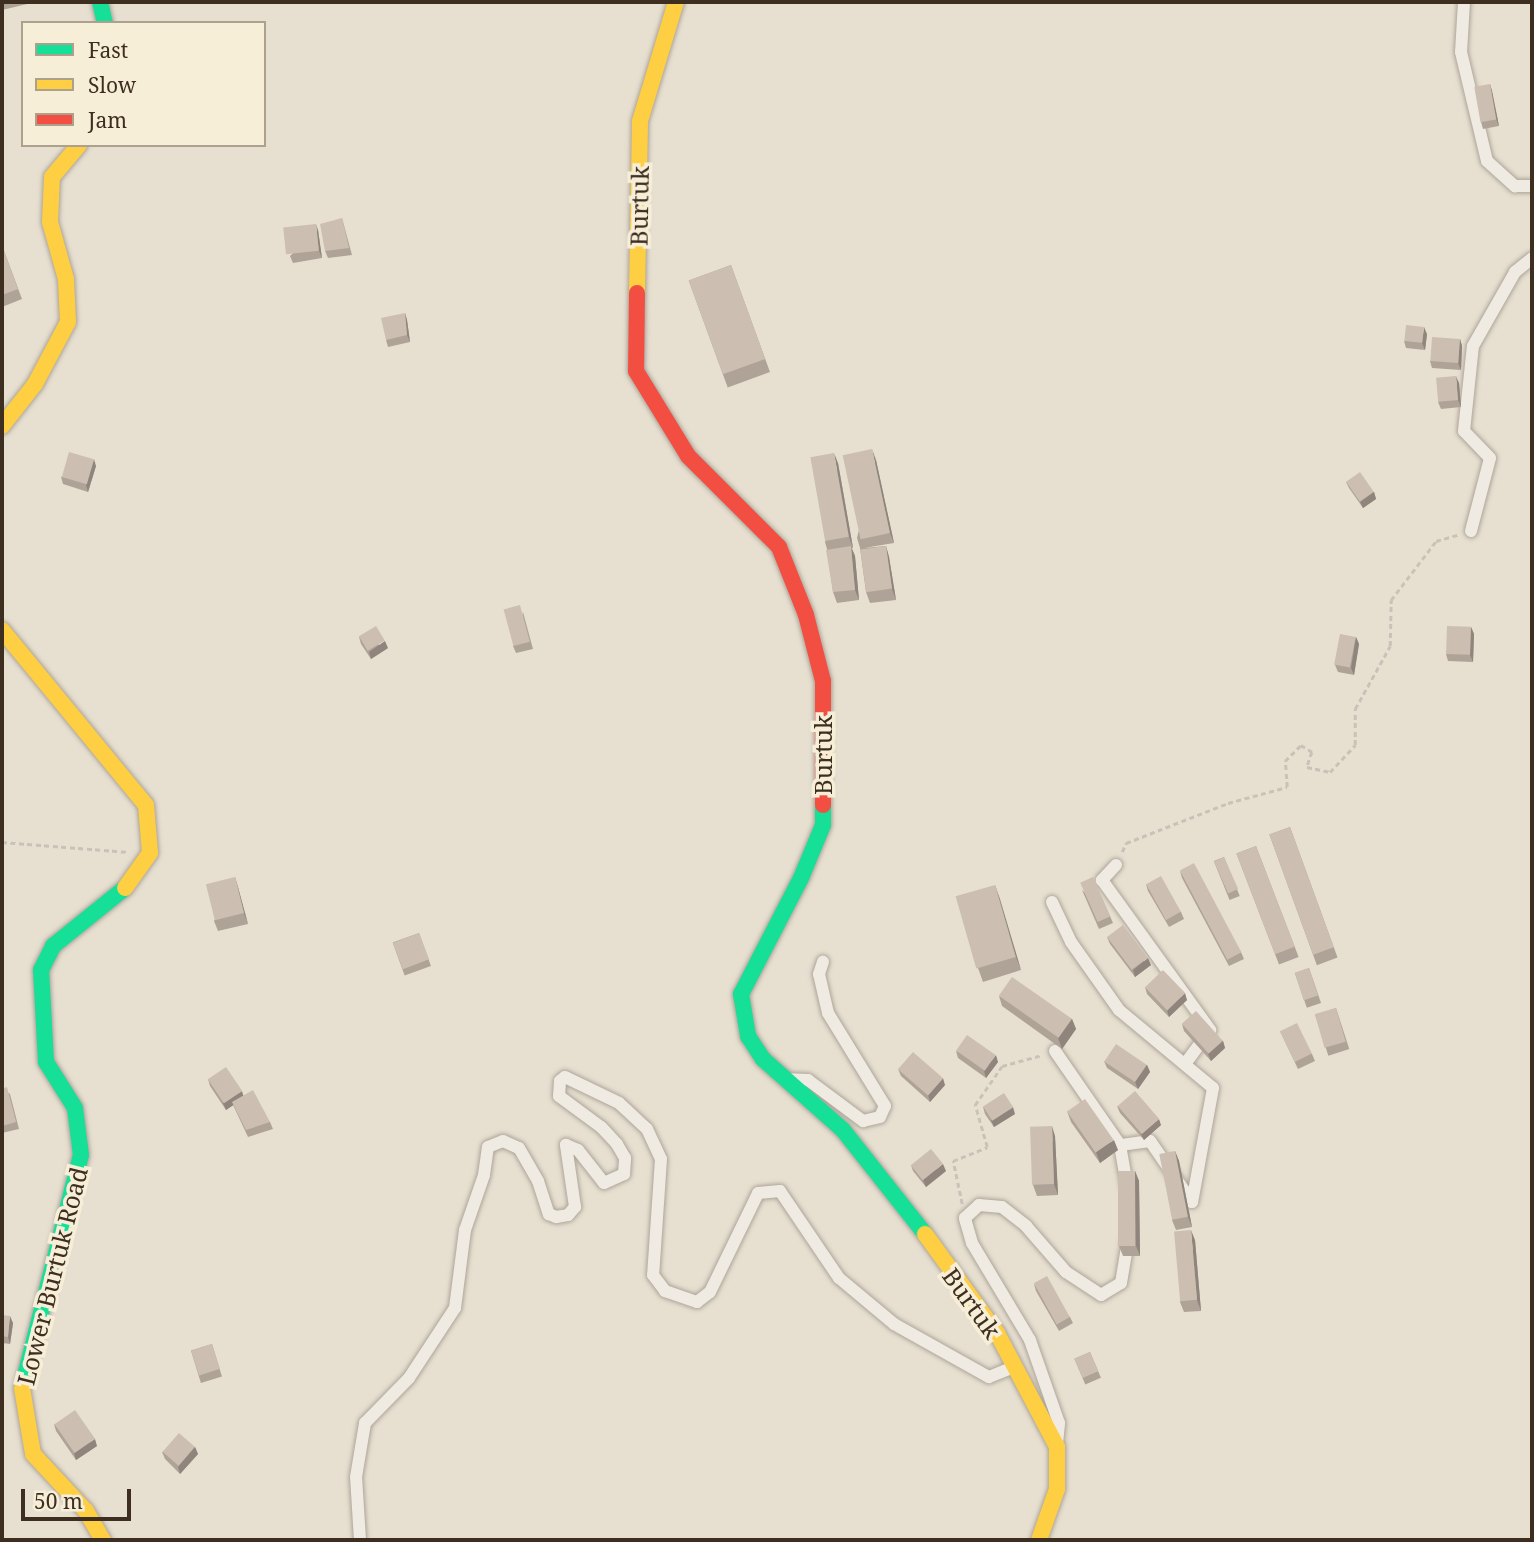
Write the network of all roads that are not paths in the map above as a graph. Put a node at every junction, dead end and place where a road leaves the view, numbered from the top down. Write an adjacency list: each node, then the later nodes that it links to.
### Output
1 (100, 2): 4 (main road)
2 (676, 2): 16 (main road, Burtuk)
3 (1464, 2): 6 (street)
4 (105, 21)
5 (77, 147): 8 (main road)
6 (1532, 186)
7 (1532, 258): 9 (street)
8 (2, 426)
9 (1471, 531)
10 (2, 630): 22 (main road, Lower Burtuk Road)
11 (1116, 865): 15 (street)
12 (1052, 902): 15 (street)
13 (823, 962): 16 (street)
14 (1055, 1051): 17 (street)
15 (1185, 1064): 17 (street)
16 (783, 1079): 20 (main road, Burtuk)
17 (1120, 1145): 18 (street)
18 (1128, 1195)
19 (1129, 1228): 21 (street)
20 (1014, 1367): 21 (main road, Burtuk); 23 (street)
21 (1057, 1447): 24 (main road)
22 (103, 1540)
23 (360, 1540)
24 (1039, 1540)

